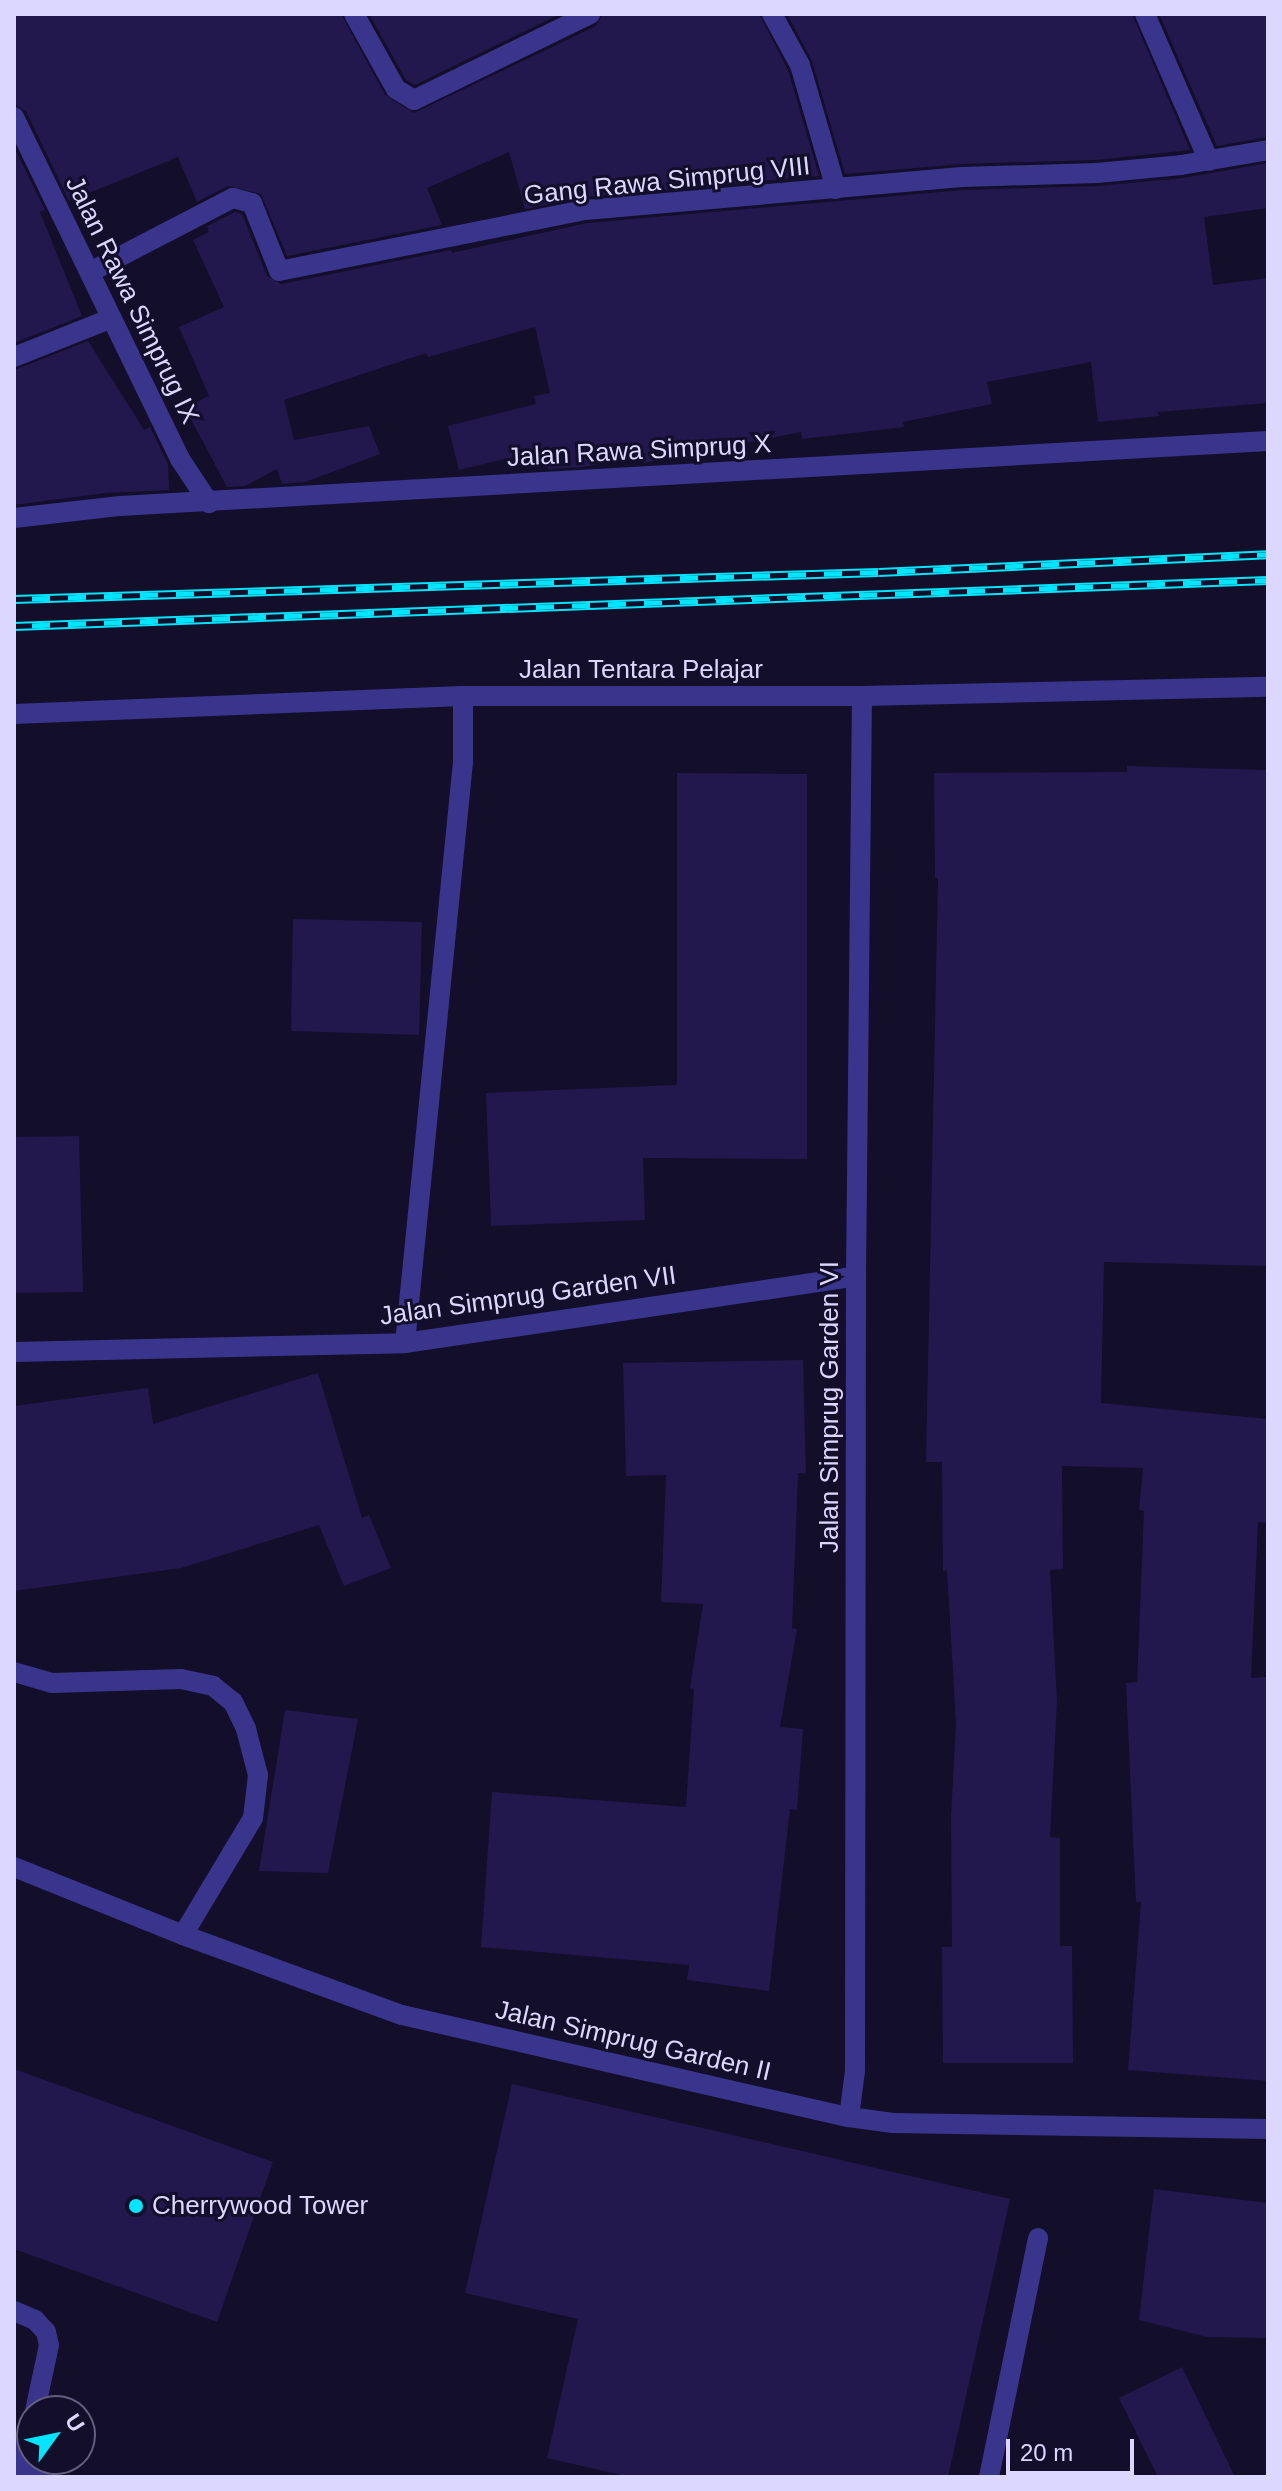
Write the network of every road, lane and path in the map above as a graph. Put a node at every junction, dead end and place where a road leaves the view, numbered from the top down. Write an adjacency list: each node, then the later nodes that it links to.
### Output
1 (354, 14): 2 (street)
2 (590, 14)
3 (772, 14): 8 (street)
4 (1145, 14): 7 (street)
5 (14, 117): 9 (street, Jalan Rawa Simprug IX)
6 (1268, 150): 7 (street, Gang Rawa Simprug VIII)
7 (1209, 161): 8 (street, Gang Rawa Simprug VIII)
8 (836, 189): 9 (street, Gang Rawa Simprug VIII)
9 (90, 272): 10 (street, Jalan Rawa Simprug IX)
10 (112, 318): 11 (street); 13 (street, Jalan Rawa Simprug IX)
11 (14, 357)
12 (1268, 441): 13 (street, Jalan Rawa Simprug X)
13 (209, 503): 14 (street, Jalan Rawa Simprug X)
14 (14, 518)
15 (1268, 687): 17 (street, Jalan Tentara Pelajar)
16 (463, 696): 17 (street, Jalan Tentara Pelajar); 18 (street, Jalan Tentara Pelajar); 20 (street)
17 (862, 696): 19 (street, Jalan Simprug Garden VI)
18 (14, 714)
19 (856, 1276): 20 (street, Jalan Simprug Garden VII); 25 (street, Jalan Simprug Garden VI)
20 (405, 1343): 21 (street, Jalan Simprug Garden VII)
21 (14, 1352)
22 (14, 1672): 24 (street)
23 (14, 1867): 24 (street, Jalan Simprug Garden II)
24 (183, 1935): 25 (street, Jalan Simprug Garden II)
25 (849, 2117): 26 (street, Jalan Simprug Garden II)
26 (1268, 2129)
27 (1038, 2238): 32 (street)
28 (14, 2311): 29 (street)
29 (38, 2395)
30 (15, 2470): 31 (street)
31 (40, 2477)
32 (989, 2477)

